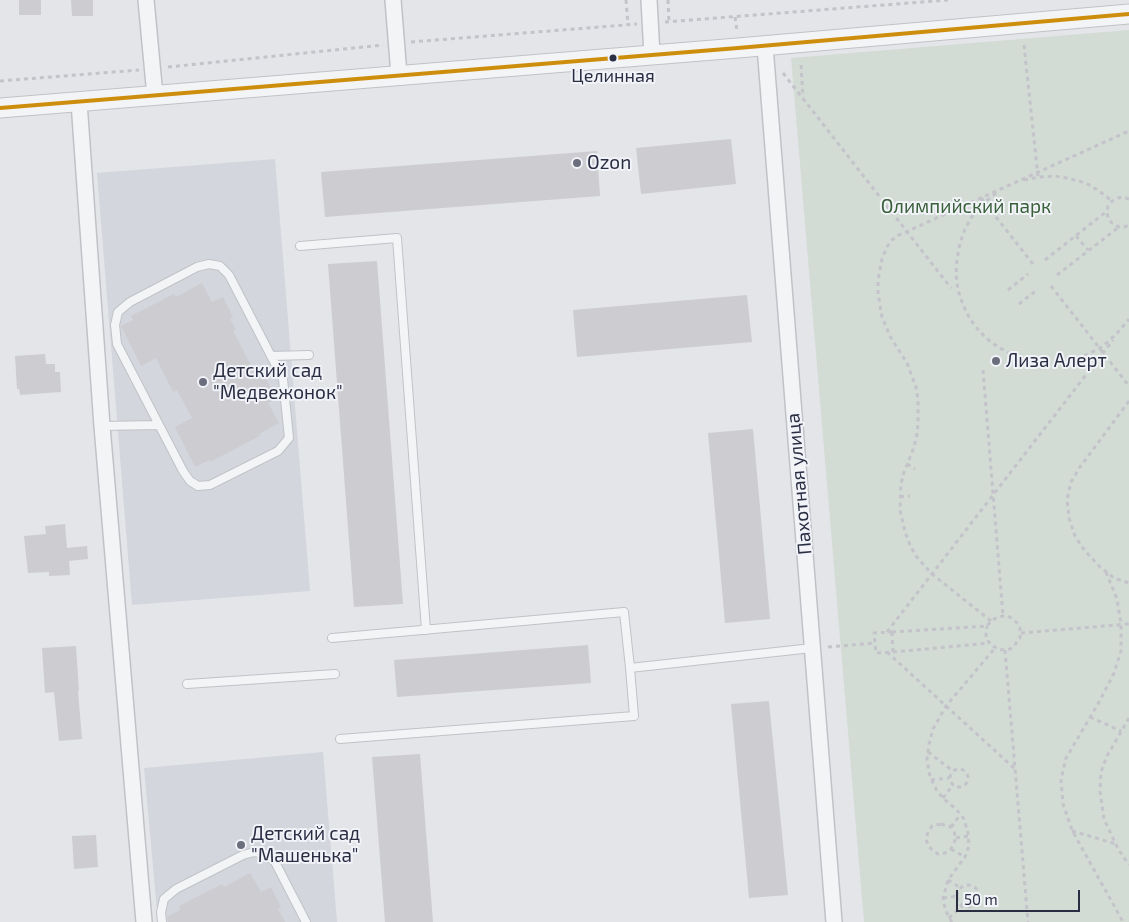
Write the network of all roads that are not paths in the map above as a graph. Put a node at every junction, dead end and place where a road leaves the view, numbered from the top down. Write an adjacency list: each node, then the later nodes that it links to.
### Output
1 (146, 0): 8 (street)
2 (393, 0): 7 (street)
3 (648, 0): 6 (street)
4 (1129, 14): 5 (street)
5 (764, 46): 6 (street); 18 (street, Пахотная улица)
6 (652, 55): 7 (street)
7 (399, 75): 8 (street)
8 (155, 96): 9 (street)
9 (79, 102): 10 (street); 15 (street)
10 (0, 108)
11 (300, 246): 16 (lane)
12 (309, 354): 13 (lane)
13 (271, 356): 14 (lane); 14 (lane)
14 (159, 424): 15 (lane)
15 (102, 426): 23 (street)
16 (426, 630): 17 (lane); 19 (lane)
17 (332, 638)
18 (812, 648): 19 (lane); 26 (street, Пахотная улица)
19 (630, 668): 22 (lane)
20 (335, 674): 21 (lane)
21 (187, 684)
22 (340, 739)
23 (144, 922)
24 (162, 922): 25 (lane)
25 (306, 922)
26 (834, 922)

